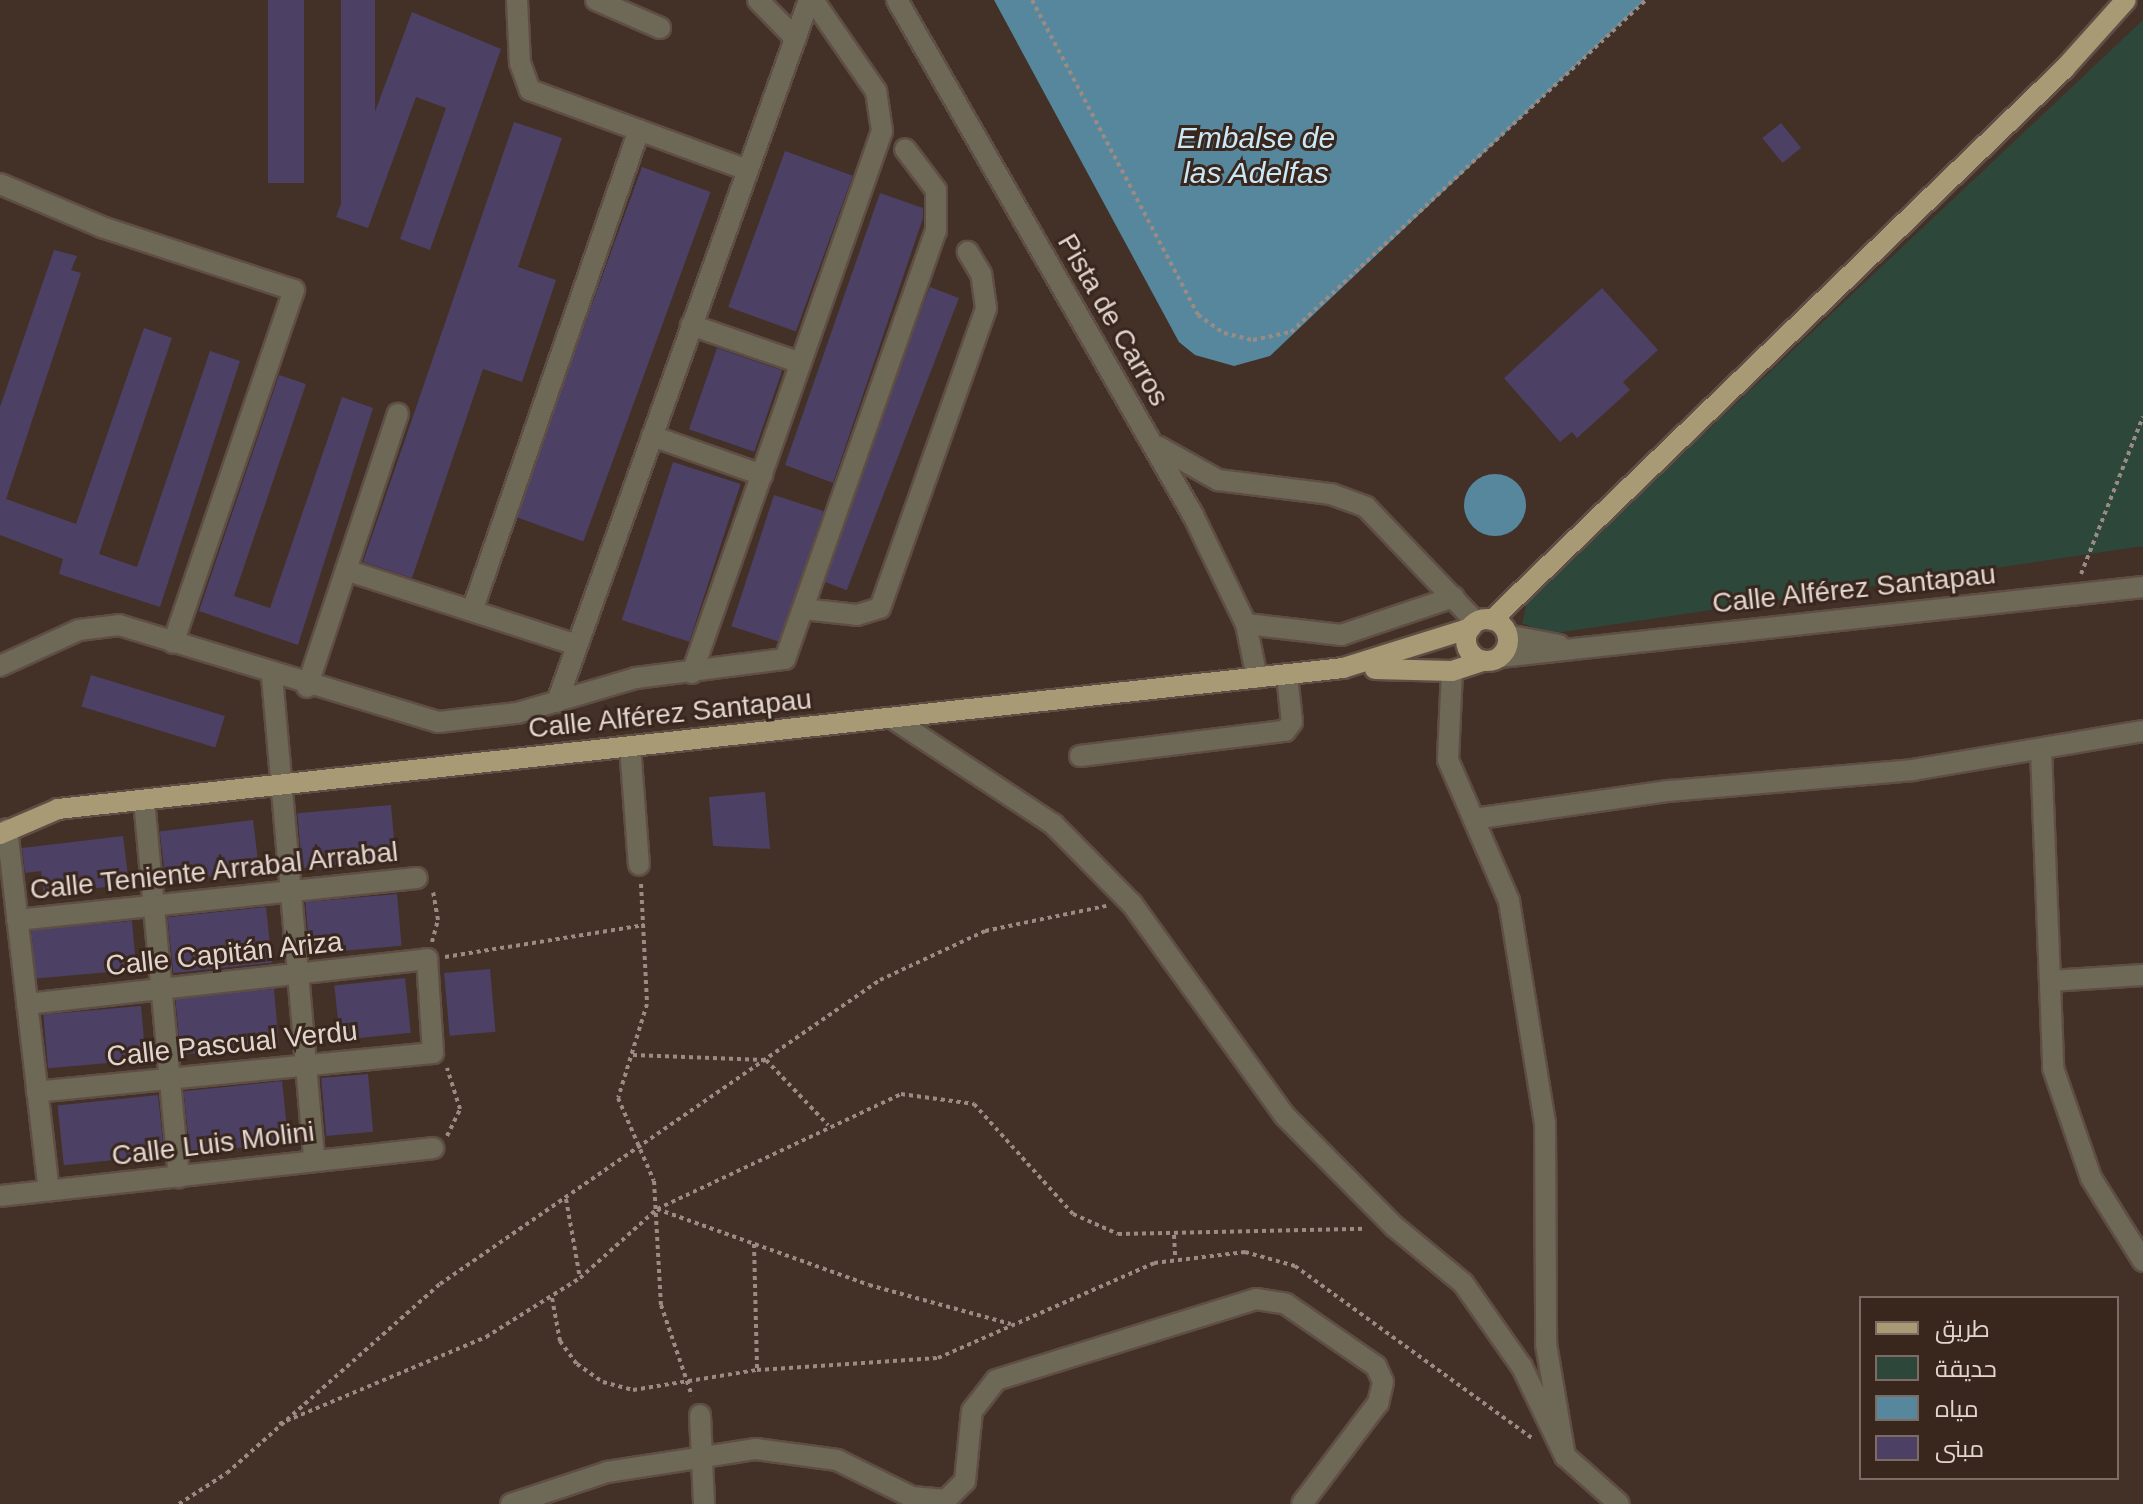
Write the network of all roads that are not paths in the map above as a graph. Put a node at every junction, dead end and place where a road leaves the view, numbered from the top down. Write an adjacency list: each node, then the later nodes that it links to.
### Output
1 (517, 0): 9 (street)
2 (596, 0): 7 (street)
3 (758, 0): 8 (street)
4 (811, 0): 8 (street); 17 (street)
5 (897, 0): 20 (street, Pista de Carros)
6 (2126, 0): 27 (main road)
7 (660, 28)
8 (796, 39): 11 (street)
9 (639, 130): 11 (street); 26 (street)
10 (905, 149): 25 (street)
11 (748, 170): 16 (street)
12 (0, 184): 13 (street)
13 (25, 192): 14 (street); 30 (street)
14 (0, 194)
15 (968, 252): 25 (street)
16 (691, 325): 17 (street); 19 (street)
17 (801, 363): 21 (street)
18 (398, 414): 22 (street)
19 (652, 436): 21 (street); 31 (street)
20 (1150, 440): 24 (street); 28 (street, Pista de Carros)
21 (762, 475): 37 (street)
22 (346, 570): 26 (street); 41 (street)
23 (2143, 587): 32 (street, Calle Alférez Santapau)
24 (1454, 597): 27 (street); 28 (street)
25 (803, 609): 37 (street)
26 (472, 611): 31 (street)
27 (1480, 623): 29 (main road); 33 (main road); 35 (main road, Calle Alférez Santapau)
28 (1246, 624): 40 (street, Pista de Carros)
29 (1507, 635): 32 (street, Calle Alférez Santapau); 33 (main road)
30 (173, 643): 34 (street); 39 (street)
31 (577, 645): 42 (street)
32 (1571, 646): 33 (street, Calle Alférez Santapau)
33 (1492, 659): 36 (main road, Calle Alférez Santapau)
34 (0, 666)
35 (1343, 668): 36 (main road, Calle Alférez Santapau); 38 (main road, Calle Alférez Santapau)
36 (1452, 671): 50 (street)
37 (692, 673): 42 (street)
38 (1287, 675): 40 (main road, Calle Alférez Santapau); 47 (street)
39 (272, 676): 41 (street); 48 (street)
40 (1257, 678): 43 (main road, Calle Alférez Santapau)
41 (307, 687): 42 (street)
42 (557, 702)
43 (892, 718): 45 (main road, Calle Alférez Santapau); 74 (street)
44 (2143, 731): 46 (street)
45 (630, 746): 48 (main road, Calle Alférez Santapau); 52 (street)
46 (2041, 749): 50 (street); 59 (street)
47 (1080, 756)
48 (276, 785): 49 (main road, Calle Alférez Santapau); 54 (street)
49 (144, 800): 51 (main road, Calle Alférez Santapau); 55 (street)
50 (1474, 819): 74 (street)
51 (4, 831): 56 (street)
52 (639, 865)
53 (417, 878): 54 (street, Calle Teniente Arrabal Arrabal)
54 (286, 890): 55 (street, Calle Teniente Arrabal Arrabal); 57 (street)
55 (154, 903): 56 (street, Calle Teniente Arrabal Arrabal); 60 (street)
56 (17, 920): 61 (street)
57 (296, 975): 60 (street, Calle Capitán Ariza); 62 (street, Calle Capitán Ariza); 63 (street)
58 (2143, 975): 59 (street)
59 (2050, 981): 71 (street)
60 (161, 989): 61 (street, Calle Capitán Ariza); 64 (street)
61 (27, 1004): 65 (street)
62 (433, 1053): 63 (street, Calle Pascual Verdu)
63 (304, 1065): 64 (street, Calle Pascual Verdu); 67 (street)
64 (169, 1076): 65 (street, Calle Pascual Verdu); 68 (street)
65 (37, 1092): 69 (street)
66 (433, 1148): 67 (street, Calle Luis Molini)
67 (314, 1160): 68 (street, Calle Luis Molini)
68 (179, 1177): 69 (street, Calle Luis Molini)
69 (49, 1191): 70 (street, Calle Luis Molini)
70 (0, 1196)
71 (2143, 1261)
72 (700, 1415): 73 (street)
73 (702, 1456): 75 (street); 76 (street); 77 (street)
74 (1565, 1456): 78 (street)
75 (511, 1504)
76 (704, 1504)
77 (1302, 1504)
78 (1619, 1504)

